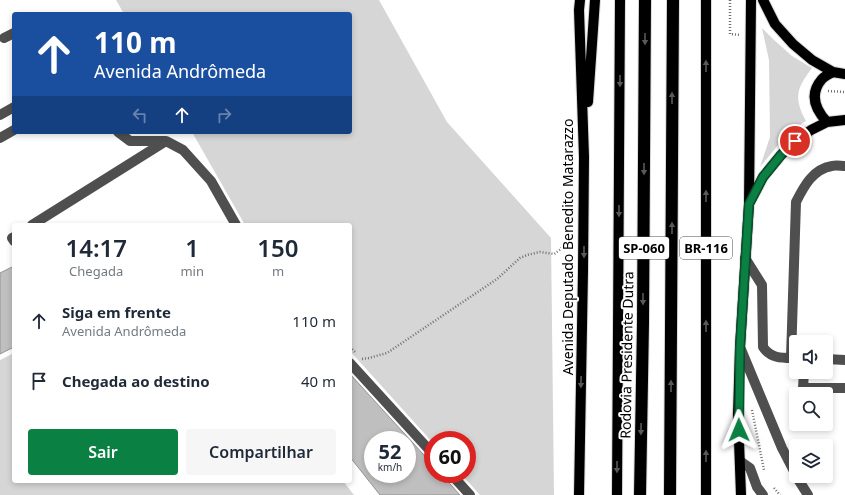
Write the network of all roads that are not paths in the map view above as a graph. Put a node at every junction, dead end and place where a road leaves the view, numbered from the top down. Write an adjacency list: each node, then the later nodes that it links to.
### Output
1 (580, 0): 21 (main road, Avenida Deputado Benedito Matarazzo)
2 (595, 0): 21 (main road)
3 (620, 0): 42 (main road, Rodovia Presidente Dutra, one-way to 42)
4 (645, 0): 43 (highway, Rodovia Presidente Dutra / SP-060, one-way to 43)
5 (673, 0): 44 (highway, SP-060, one-way to 5)
6 (706, 0): 45 (main road, BR-116, one-way to 6)
7 (751, 0): 23 (main road)
8 (763, 0): 11 (main road)
9 (12, 34): 10 (street)
10 (4, 38)
11 (833, 72): 12 (main road); 16 (main road)
12 (845, 74)
13 (12, 108): 14 (street)
14 (0, 115)
15 (845, 120): 16 (main road)
16 (827, 122): 23 (main road)
17 (12, 131): 19 (street)
18 (121, 134): 20 (street)
19 (0, 138)
20 (166, 141): 24 (street); 25 (street)
21 (584, 157): 41 (main road, Avenida Deputado Benedito Matarazzo, one-way to 41)
22 (845, 166): 27 (street)
23 (749, 204): 26 (main road)
24 (35, 223)
25 (235, 223)
26 (745, 258): 28 (main road); 29 (street)
27 (794, 335)
28 (740, 347): 36 (main road); 37 (street)
29 (789, 358)
30 (833, 359): 31 (street)
31 (845, 360)
32 (352, 364): 35 (street)
33 (804, 379): 34 (street)
34 (845, 388)
35 (424, 444)
36 (740, 461): 46 (main road); 47 (street)
37 (789, 462)
38 (459, 483): 40 (street)
39 (800, 483): 48 (street)
40 (470, 495)
41 (579, 495)
42 (617, 495)
43 (640, 495)
44 (670, 495)
45 (706, 495)
46 (741, 495)
47 (763, 495)
48 (808, 495)

